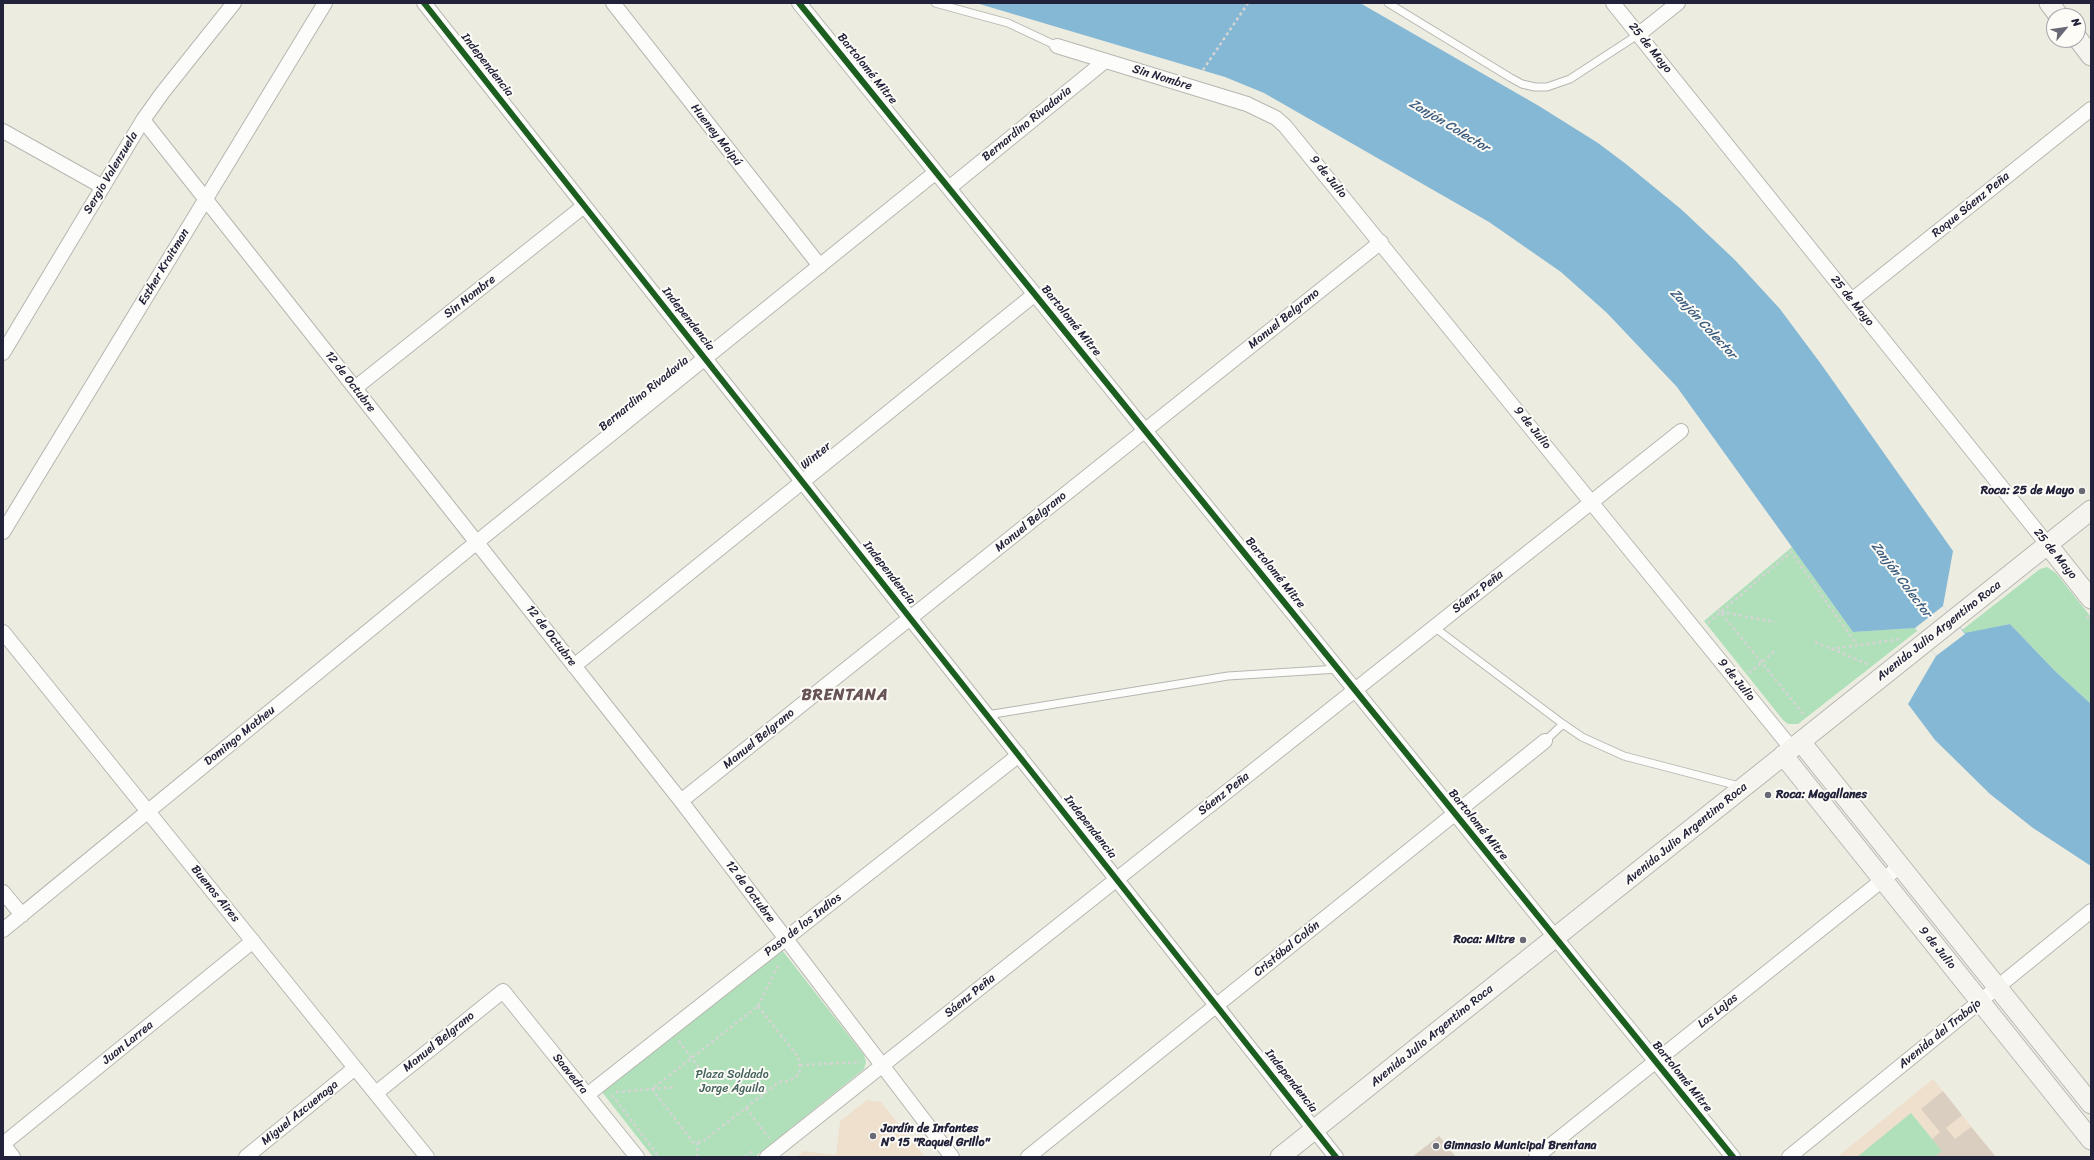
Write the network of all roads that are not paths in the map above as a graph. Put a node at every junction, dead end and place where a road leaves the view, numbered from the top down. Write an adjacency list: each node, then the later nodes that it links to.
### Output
1 (234, 3): 17 (street, Sergio Valenzuela)
2 (325, 3): 22 (street, Esther Kraitman)
3 (424, 3): 23 (street, Independencia)
4 (613, 3): 25 (street, Hueney Maipú)
5 (799, 3): 19 (street, Bartolomé Mitre)
6 (935, 3): 11 (lane)
7 (1388, 3): 10 (lane)
8 (1614, 3): 10 (street, 25 de Mayo)
9 (1678, 3): 10 (street)
10 (1639, 34): 27 (street, 25 de Mayo)
11 (1056, 46): 14 (street, Sin Nombre)
12 (2085, 48): 13 (main road)
13 (2091, 56)
14 (1105, 61): 16 (street, Sin Nombre); 21 (street, Bernardino Rivadavia)
15 (2091, 109): 27 (street, Roque Sáenz Peña)
16 (1267, 113): 24 (street, 9 de Julio)
17 (143, 120): 20 (street, Sergio Valenzuela); 22 (street, 12 de Octubre)
18 (3, 131): 20 (street)
19 (936, 172): 21 (street, Bartolomé Mitre); 25 (street, Bernardino Rivadavia)
20 (103, 187): 28 (street, Sergio Valenzuela)
21 (949, 188): 26 (street, Bartolomé Mitre)
22 (206, 199): 30 (street, 12 de Octubre); 36 (street, Esther Kraitman)
23 (584, 206): 29 (street, Independencia); 30 (street, Sin Nombre)
24 (1381, 242): 31 (street, Manuel Belgrano); 34 (street, 9 de Julio)
25 (820, 266): 29 (street, Bernardino Rivadavia)
26 (1035, 294): 31 (street, Bartolomé Mitre); 33 (street, Winter)
27 (1852, 300): 38 (street, 25 de Mayo)
28 (3, 352)
29 (705, 359): 33 (street, Independencia); 37 (street, Bernardino Rivadavia)
30 (355, 388): 37 (street, 12 de Octubre)
31 (1145, 430): 40 (street, Manuel Belgrano); 44 (street, Bartolomé Mitre)
32 (1681, 431): 34 (street, Sáenz Peña)
33 (802, 482): 40 (street, Independencia); 43 (street, Winter)
34 (1592, 502): 41 (street, Sáenz Peña); 49 (street, 9 de Julio)
35 (2091, 510): 38 (main road, Avenida Julio Argentino Roca)
36 (3, 532)
37 (477, 542): 43 (street, 12 de Octubre); 53 (street, Domingo Matheu)
38 (2048, 545): 39 (main road, 25 de Mayo); 49 (main road, Avenida Julio Argentino Roca)
39 (2089, 607)
40 (910, 618): 46 (street, Independencia); 52 (street, Manuel Belgrano)
41 (1434, 627): 45 (street, Sáenz Peña); 47 (lane)
42 (3, 632): 53 (street, Buenos Aires)
43 (574, 666): 52 (street, 12 de Octubre)
44 (1338, 669): 45 (street, Bartolomé Mitre); 46 (lane)
45 (1355, 690): 54 (street, Bartolomé Mitre); 56 (street, Sáenz Peña)
46 (987, 715): 50 (street, Independencia)
47 (1563, 724): 48 (lane); 51 (lane)
48 (1545, 741): 54 (street, Cristóbal Colón)
49 (1792, 748): 51 (main road, Avenida Julio Argentino Roca); 55 (main road, 9 de Julio); 57 (main road, 9 de Julio)
50 (1019, 756): 56 (street, Independencia); 63 (street, Paso de los Indios)
51 (1743, 787): 62 (main road, Avenida Julio Argentino Roca)
52 (681, 801): 63 (street, 12 de Octubre)
53 (148, 811): 60 (street, Domingo Matheu); 64 (street, Buenos Aires)
54 (1455, 814): 62 (street, Bartolomé Mitre); 68 (street, Cristóbal Colón)
55 (1900, 866): 57 (street, Las Lajas); 65 (main road, 9 de Julio)
56 (1117, 879): 68 (street, Independencia); 70 (street, Sáenz Peña)
57 (1883, 880): 67 (main road, 9 de Julio); 69 (street, Las Lajas)
58 (3, 892): 60 (street)
59 (2091, 910): 65 (street, Avenida del Trabajo)
60 (22, 915): 61 (street, Domingo Matheu)
61 (3, 930)
62 (1555, 938): 69 (street, Bartolomé Mitre); 75 (main road, Avenida Julio Argentino Roca)
63 (786, 939): 70 (street, 12 de Octubre); 73 (street, Paso de los Indios)
64 (253, 942): 71 (street, Buenos Aires); 77 (street, Juan Larrea)
65 (1997, 987): 67 (street, Avenida del Trabajo); 74 (main road, 9 de Julio)
66 (503, 991): 72 (street, Manuel Belgrano); 73 (street, Saavedra)
67 (1980, 1001): 76 (main road, 9 de Julio); 89 (street, Avenida del Trabajo)
68 (1216, 1006): 75 (street, Independencia); 84 (street, Cristóbal Colón)
69 (1656, 1061): 87 (street, Las Lajas); 88 (street, Bartolomé Mitre)
70 (883, 1066): 78 (street, Sáenz Peña); 83 (street, 12 de Octubre)
71 (355, 1068): 72 (street, Buenos Aires); 80 (street, Miguel Azcuenaga)
72 (376, 1093): 81 (street, Buenos Aires)
73 (587, 1095): 82 (street, Saavedra)
74 (2091, 1104)
75 (1315, 1130): 85 (main road, Avenida Julio Argentino Roca); 86 (street, Independencia)
76 (2091, 1140)
77 (3, 1144): 79 (street)
78 (762, 1152)
79 (14, 1157)
80 (246, 1157)
81 (427, 1157)
82 (637, 1157)
83 (952, 1157)
84 (1028, 1157)
85 (1280, 1157)
86 (1336, 1157)
87 (1536, 1157)
88 (1733, 1157)
89 (1789, 1157)

